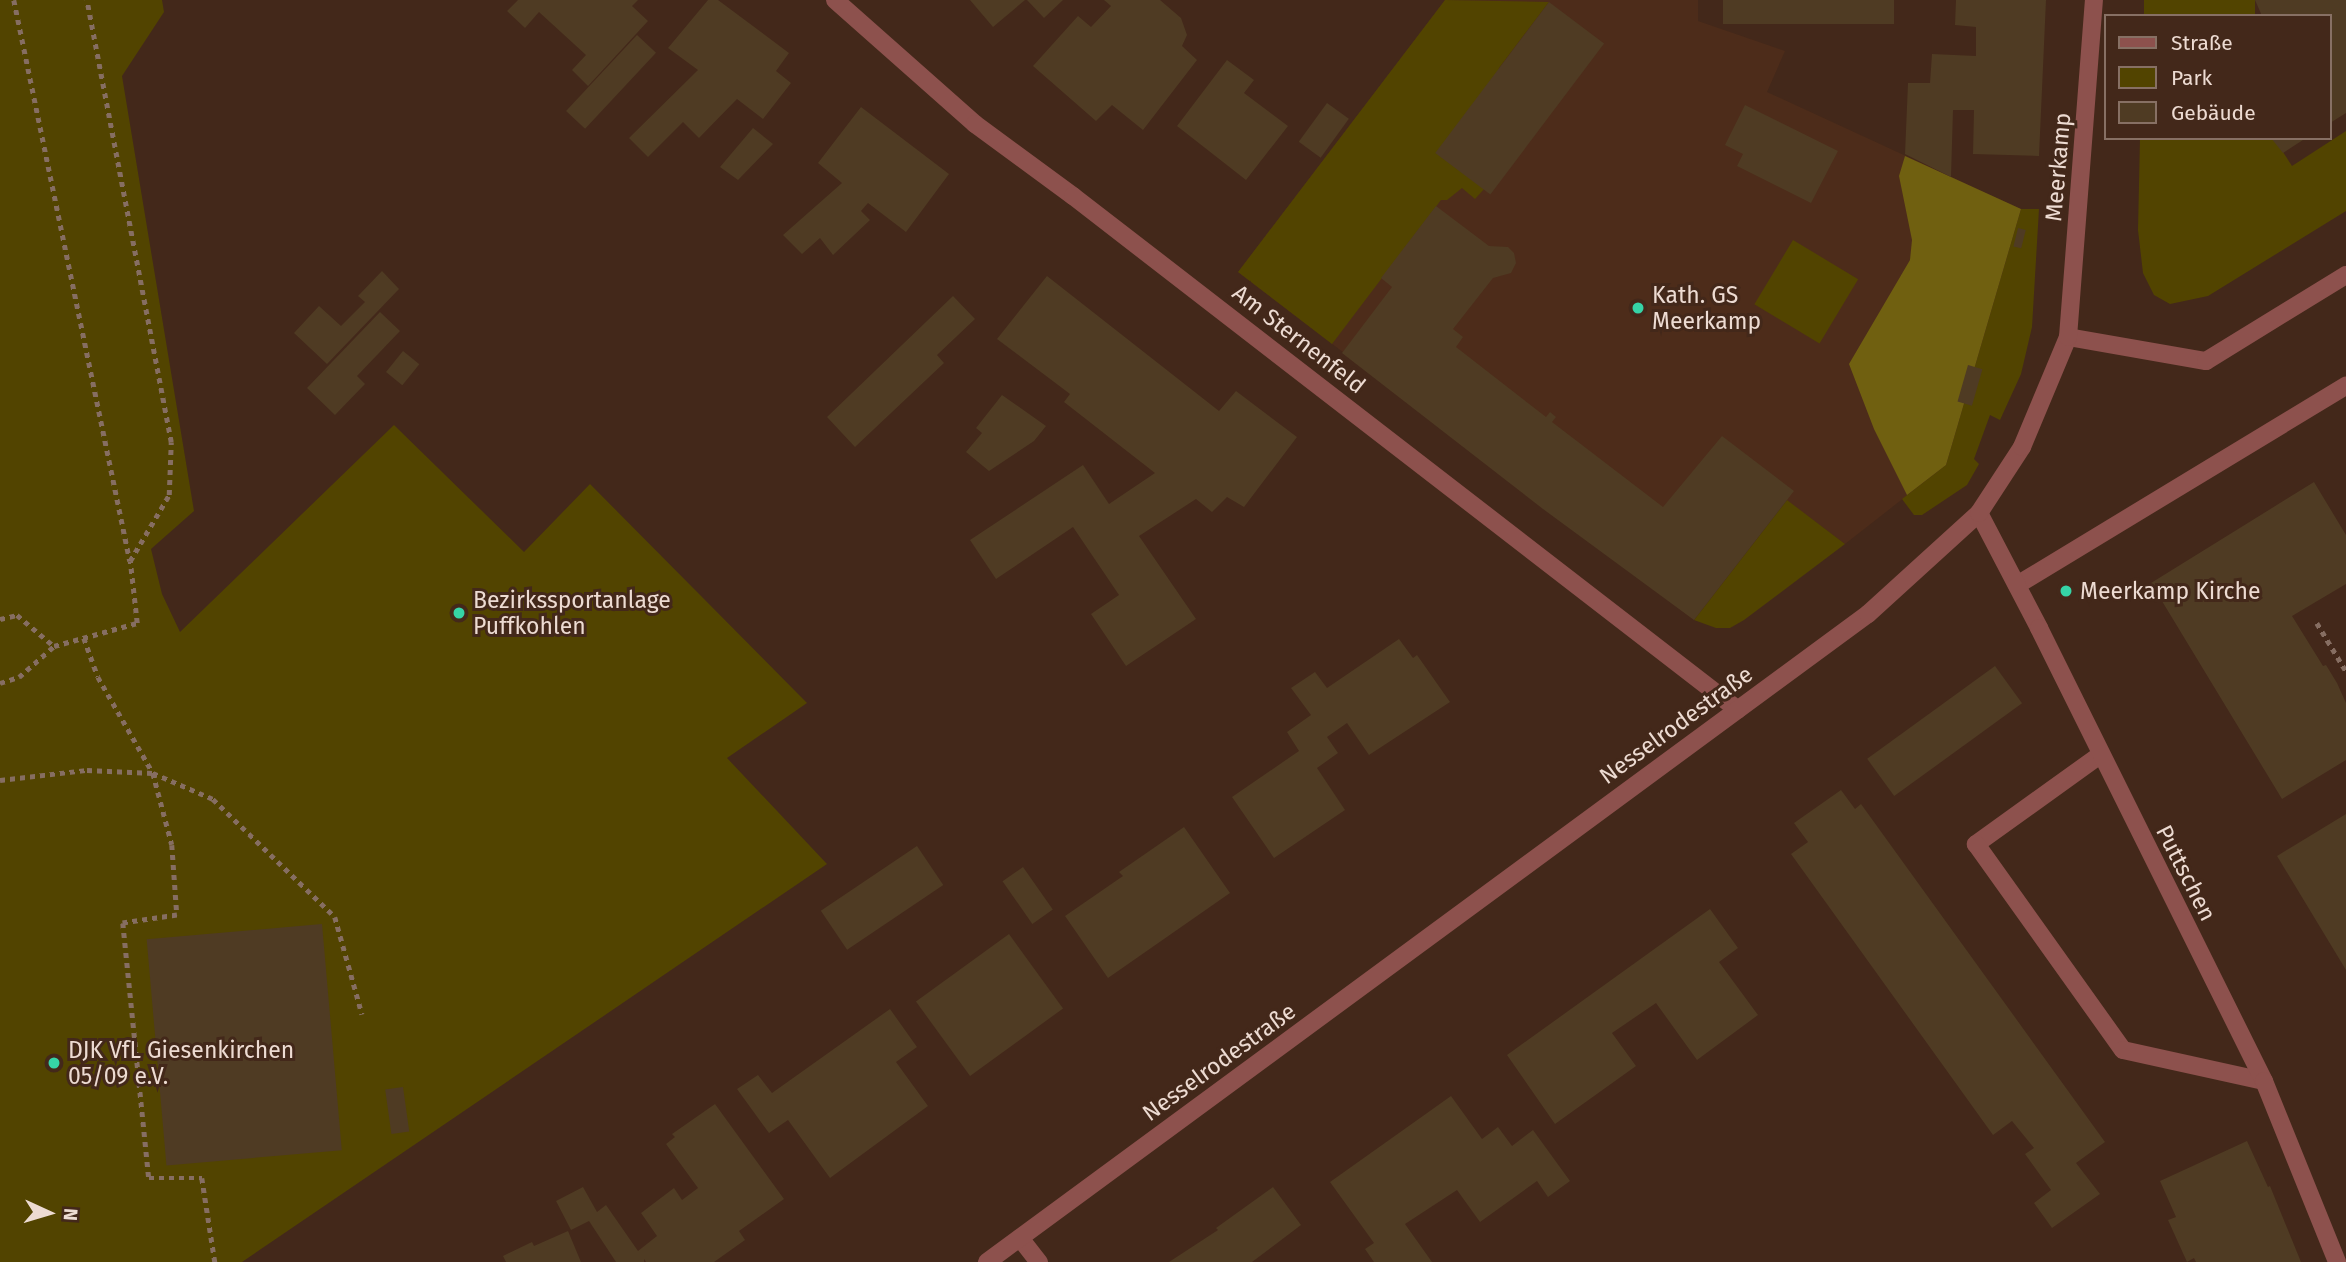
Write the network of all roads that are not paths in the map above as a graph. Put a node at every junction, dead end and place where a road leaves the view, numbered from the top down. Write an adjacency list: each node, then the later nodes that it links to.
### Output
1 (2094, 0): 4 (street, Meerkamp)
2 (838, 2): 8 (street, Am Sternenfeld)
3 (2346, 275): 4 (street)
4 (2068, 337): 6 (street, Nesselrodestraße)
5 (2346, 386): 7 (street)
6 (1979, 513): 7 (street, Puttschen); 8 (street, Nesselrodestraße)
7 (2017, 585): 9 (street, Puttschen)
8 (1738, 710): 11 (street, Nesselrodestraße)
9 (2099, 755): 10 (street, Puttschen); 10 (street)
10 (2263, 1081): 14 (street, Puttschen)
11 (1020, 1238): 12 (street, Nesselrodestraße); 13 (street)
12 (987, 1262)
13 (1039, 1262)
14 (2337, 1262)

